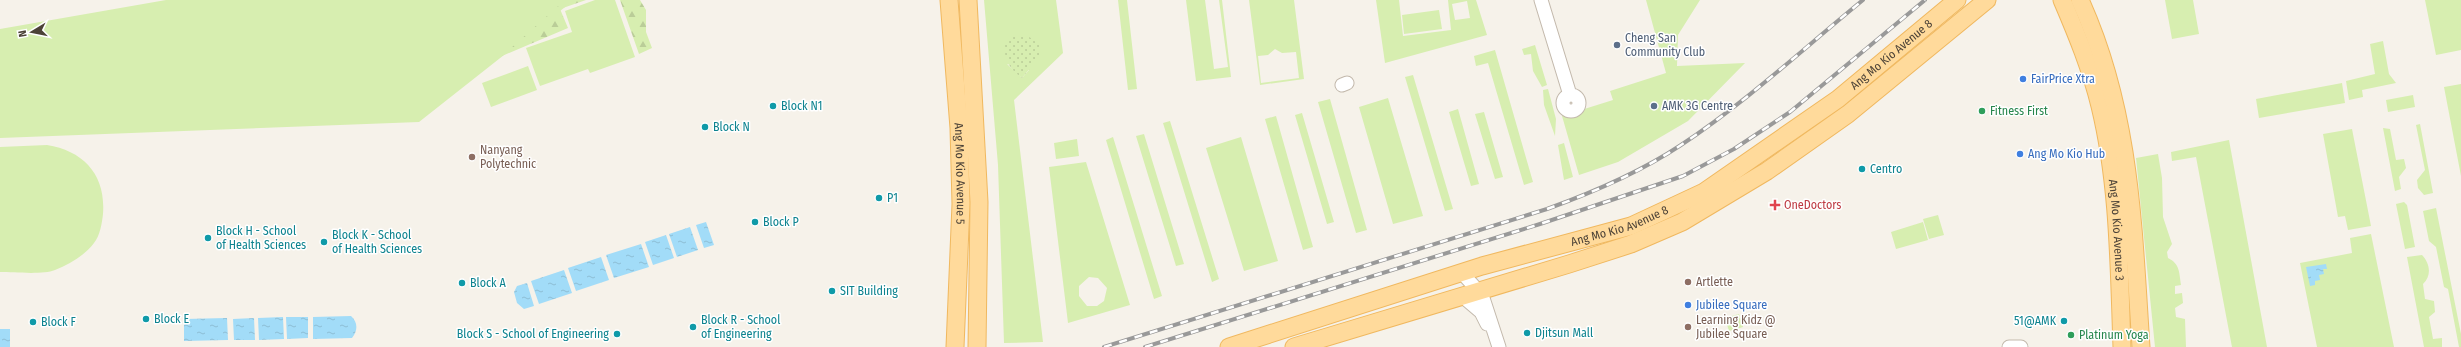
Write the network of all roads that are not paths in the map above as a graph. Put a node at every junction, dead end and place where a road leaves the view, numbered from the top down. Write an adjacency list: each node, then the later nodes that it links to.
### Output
1 (949, 0): 14 (main road, Ang Mo Kio Avenue 5)
2 (1541, 0): 8 (street)
3 (1957, 0): 9 (main road, Ang Mo Kio Avenue 8)
4 (1987, 0): 10 (main road, Ang Mo Kio Avenue 8)
5 (2062, 0): 22 (main road, Ang Mo Kio Avenue 3)
6 (2080, 0): 23 (main road, Ang Mo Kio Avenue 3)
7 (969, 2): 15 (main road, Ang Mo Kio Avenue 5)
8 (1568, 96)
9 (1462, 273): 10 (street); 12 (main road, Ang Mo Kio Avenue 8)
10 (1479, 290): 11 (main road, Ang Mo Kio Avenue 8); 19 (street)
11 (1460, 295): 13 (main road, Ang Mo Kio Avenue 8); 18 (street)
12 (1364, 304): 13 (main road); 16 (main road, Ang Mo Kio Avenue 8)
13 (1370, 324): 17 (main road, Ang Mo Kio Avenue 8)
14 (955, 347)
15 (977, 347)
16 (1229, 347)
17 (1294, 347)
18 (1494, 347)
19 (1499, 347)
20 (2009, 347): 21 (street)
21 (2021, 347)
22 (2122, 347)
23 (2141, 347)

